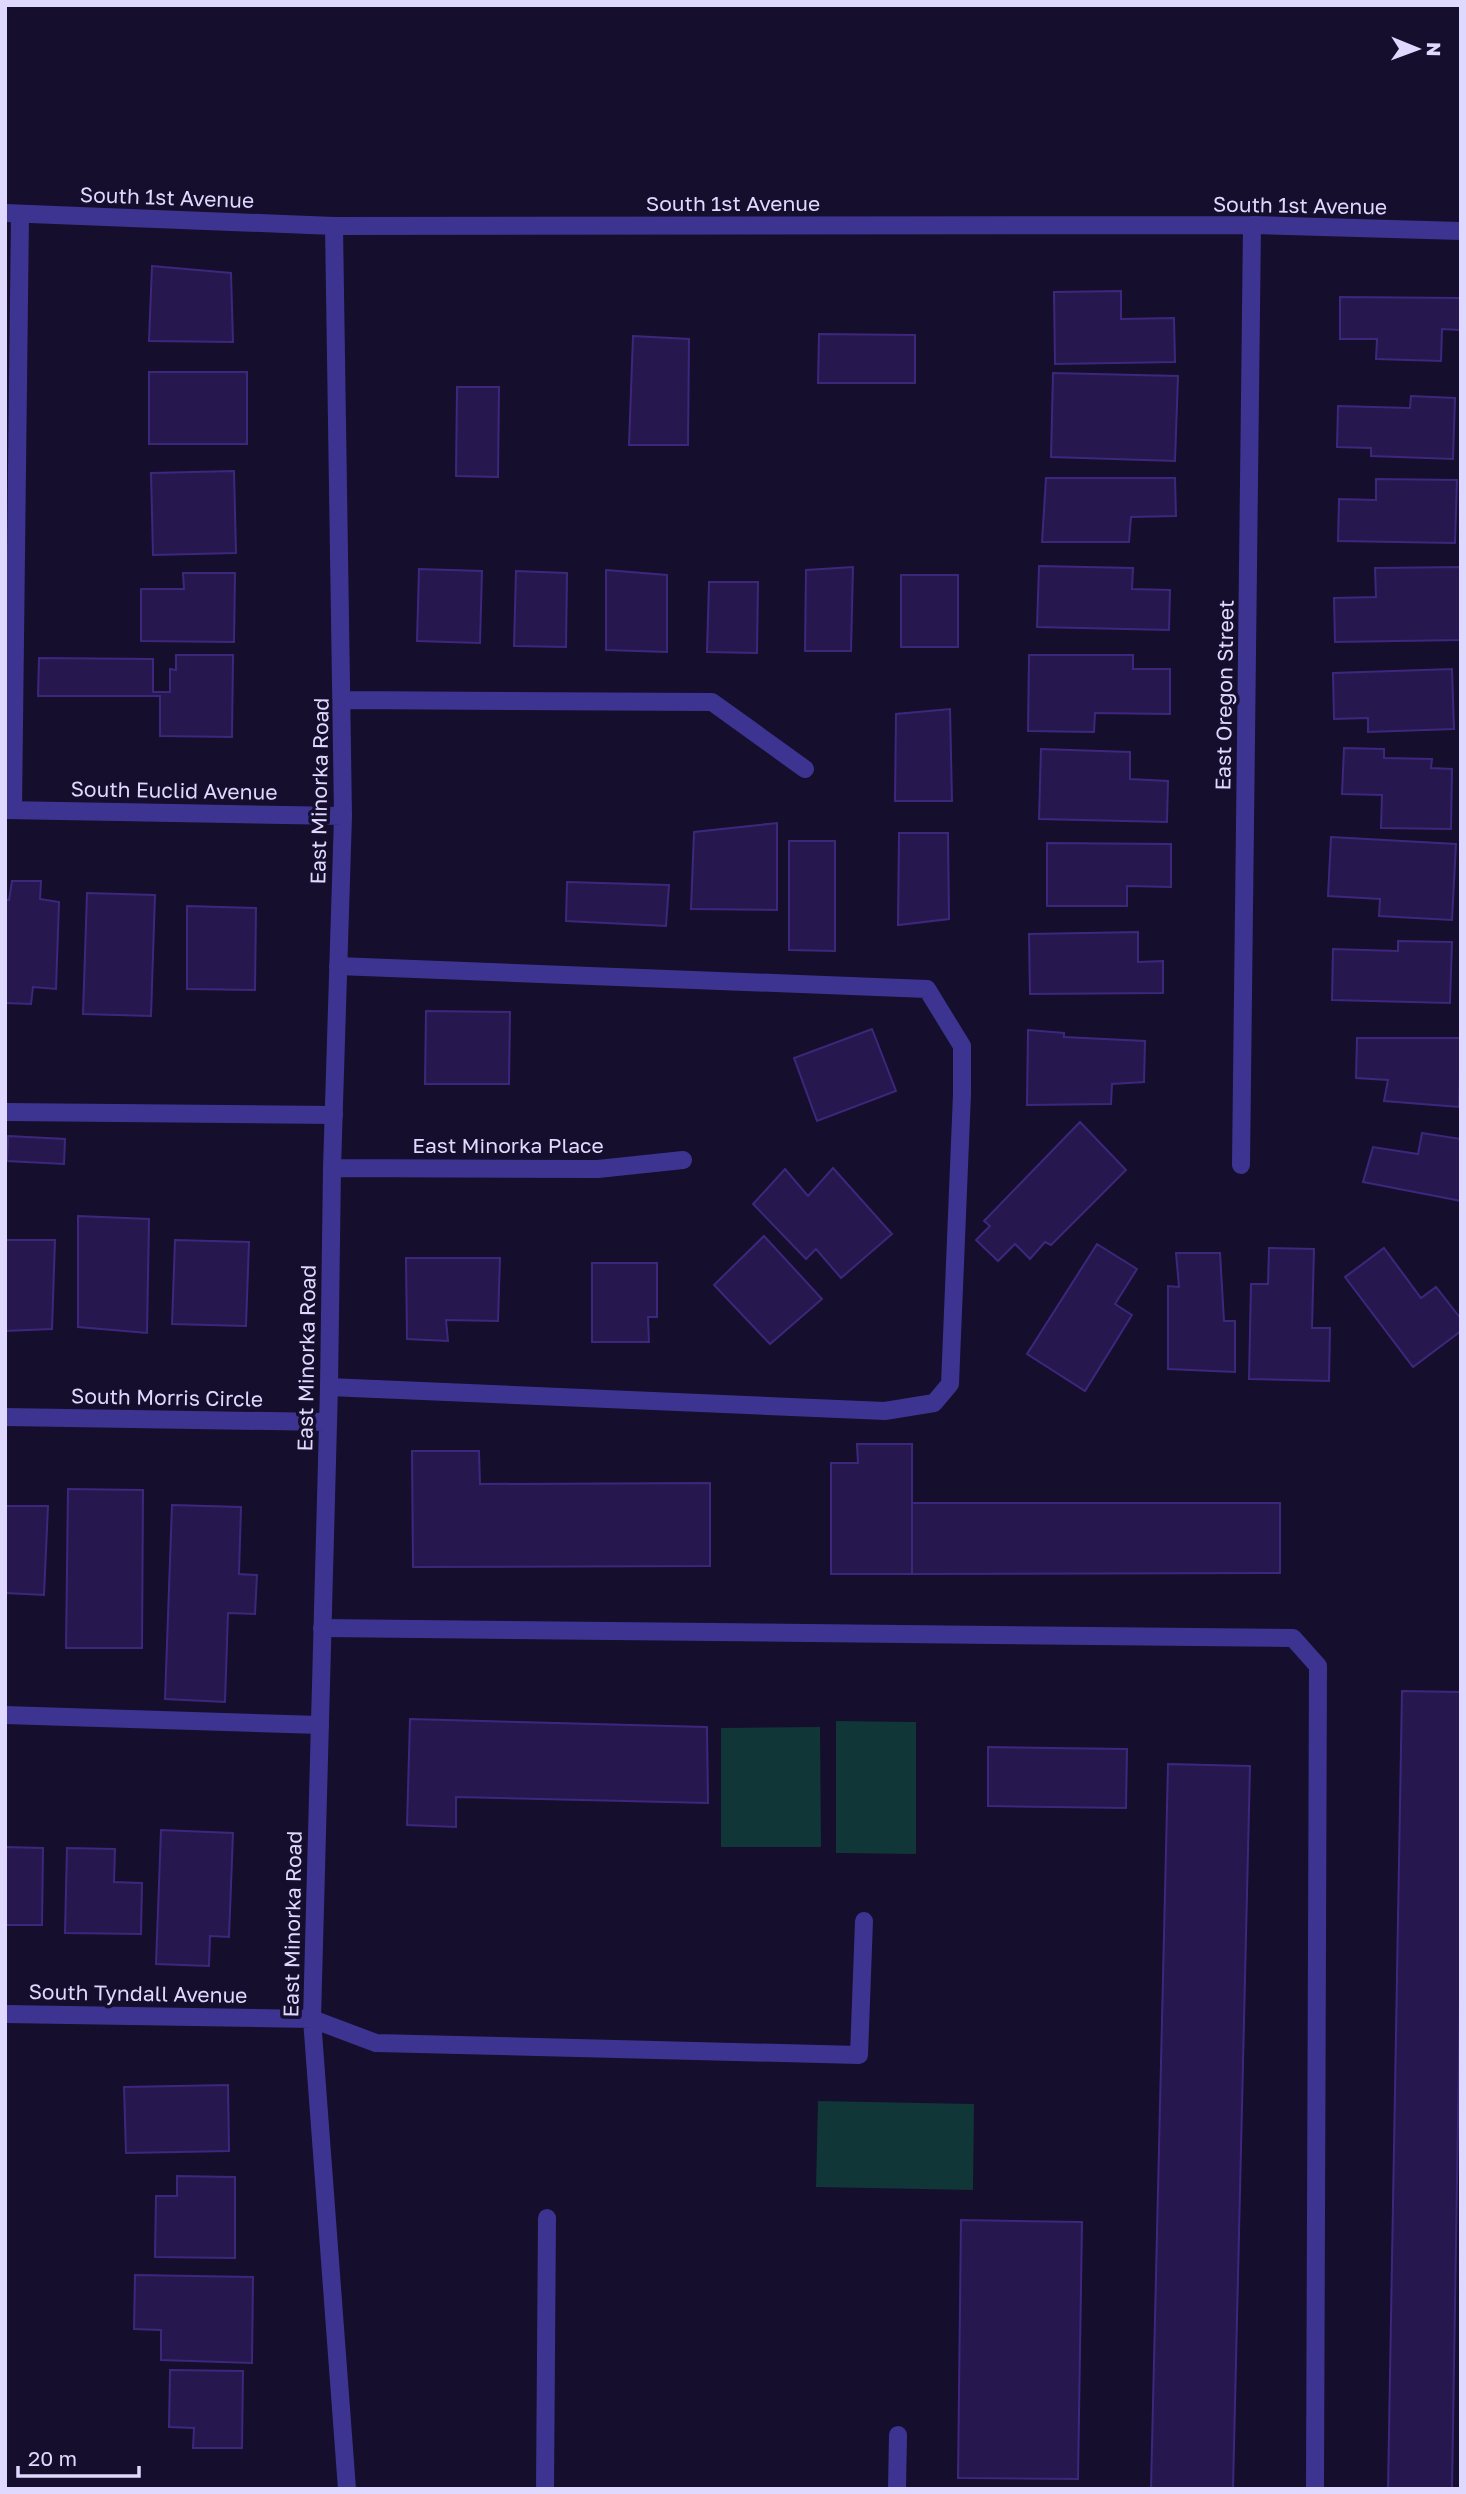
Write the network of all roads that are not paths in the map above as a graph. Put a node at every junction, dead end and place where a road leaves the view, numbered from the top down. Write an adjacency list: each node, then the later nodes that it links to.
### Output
1 (13, 214): 3 (street, South 1st Avenue); 7 (street)
2 (1252, 225): 3 (street, South 1st Avenue); 4 (street, South 1st Avenue); 13 (street, East Oregon Street)
3 (334, 226): 5 (street, East Minorka Road)
4 (1461, 231)
5 (343, 700): 6 (street); 8 (street, East Minorka Road)
6 (805, 769)
7 (9, 810): 8 (street, South Euclid Avenue)
8 (343, 816): 9 (street, East Minorka Road)
9 (338, 966): 11 (street, East Minorka Road); 15 (street)
10 (5, 1112): 11 (street)
11 (334, 1115): 14 (street, East Minorka Road)
12 (683, 1160): 14 (street, East Minorka Place)
13 (1241, 1165)
14 (332, 1168): 15 (street, East Minorka Road)
15 (329, 1387): 17 (street, East Minorka Road)
16 (5, 1417): 17 (street, South Morris Circle)
17 (327, 1422): 18 (street, East Minorka Road)
18 (322, 1628): 20 (street, East Minorka Road); 29 (street)
19 (5, 1715): 20 (street)
20 (320, 1725): 23 (street, East Minorka Road)
21 (864, 1921): 23 (street, South Tyndall Avenue)
22 (5, 2014): 23 (street, South Tyndall Avenue)
23 (312, 2020): 26 (street, East Minorka Road)
24 (547, 2218): 27 (street)
25 (898, 2435): 28 (street)
26 (347, 2489)
27 (545, 2489)
28 (897, 2489)
29 (1315, 2489)

